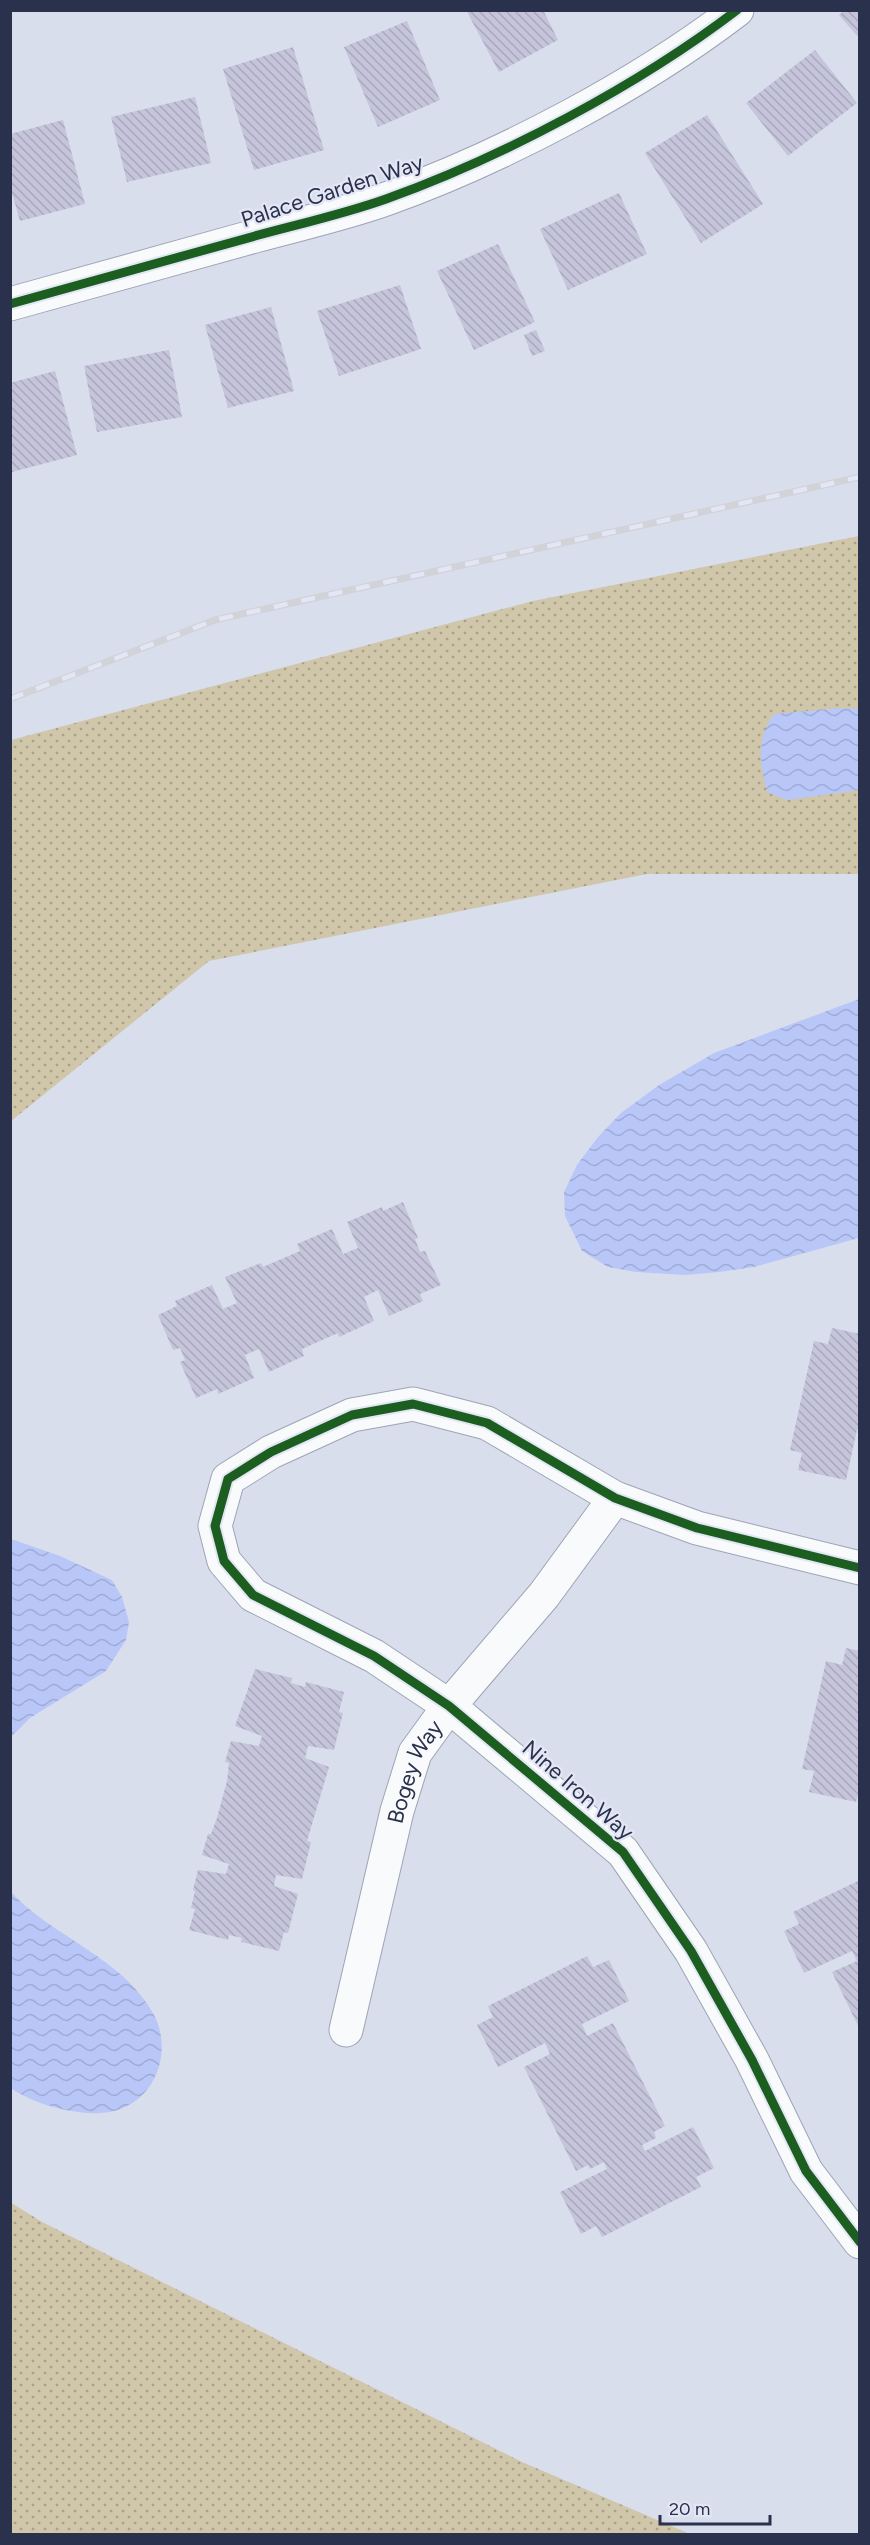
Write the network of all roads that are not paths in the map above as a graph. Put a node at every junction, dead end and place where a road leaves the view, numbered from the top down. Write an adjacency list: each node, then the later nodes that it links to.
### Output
1 (737, 10): 2 (street, Palace Garden Way)
2 (10, 304)
3 (615, 1498): 4 (street); 5 (street, Bogey Way); 5 (street, Nine Iron Way)
4 (860, 1568)
5 (449, 1706): 6 (street, Bogey Way); 7 (street, Nine Iron Way)
6 (346, 2030)
7 (860, 2242)

